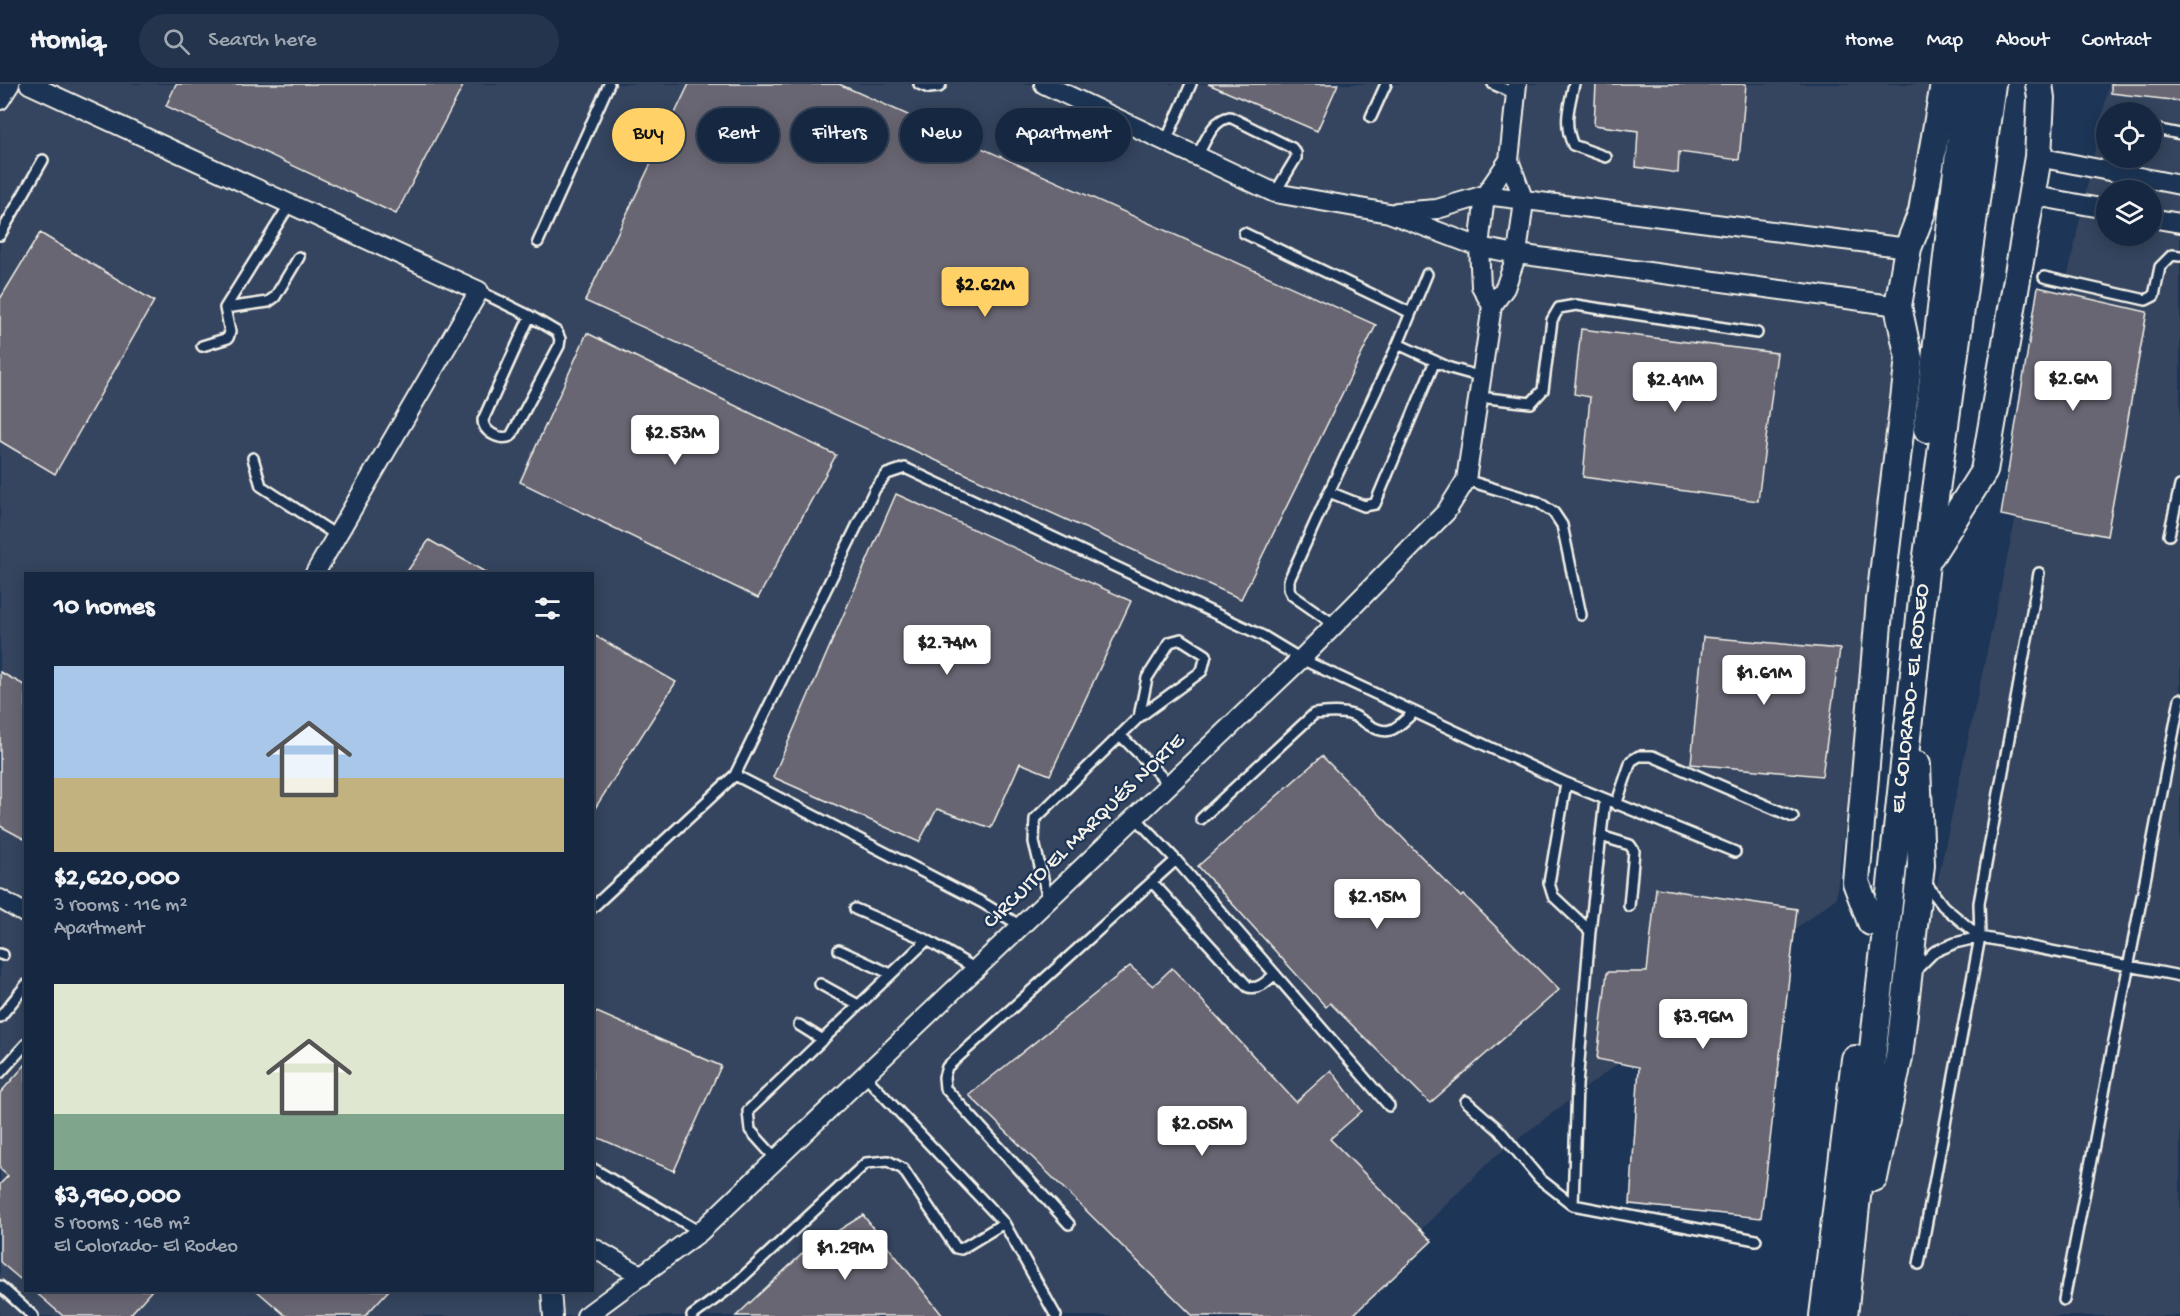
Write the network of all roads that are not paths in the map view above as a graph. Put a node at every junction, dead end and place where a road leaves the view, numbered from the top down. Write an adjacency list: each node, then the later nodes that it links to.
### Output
1 (10, 84): 16 (street)
2 (29, 84): 31 (street)
3 (609, 84): 38 (lane)
4 (919, 84): 5 (lane)
5 (941, 84)
6 (1044, 84): 20 (street)
7 (1191, 84): 20 (lane)
8 (1386, 84): 17 (lane)
9 (1493, 84): 15 (lane)
10 (1574, 84): 22 (lane)
11 (1944, 84): 40 (main road)
12 (1967, 84): 94 (main road, EL COLORADO- EL RODEO)
13 (1992, 84): 64 (main road, EL COLORADO- EL RODEO)
14 (2039, 84): 23 (main road)
15 (1516, 89): 25 (street, CIRCUITO EL MARQUÉS NORTE)
16 (0, 100)
17 (1371, 117)
18 (2162, 130): 19 (lane)
19 (2180, 134)
20 (1166, 141): 21 (street)
21 (1197, 156): 27 (street); 27 (lane)
22 (1606, 157)
23 (2038, 157): 26 (street); 29 (main road)
24 (44, 160): 37 (lane)
25 (1509, 160): 28 (street, CIRCUITO EL MARQUÉS NORTE); 30 (street, CIRCUITO EL MARQUÉS NORTE)
26 (2180, 185)
27 (1275, 193): 33 (street)
28 (1485, 195): 30 (street); 33 (street); 39 (street, CIRCUITO EL MARQUÉS NORTE)
29 (2030, 195): 32 (street); 64 (main road)
30 (1524, 201): 40 (street); 41 (street, CIRCUITO EL MARQUÉS NORTE)
31 (290, 204): 46 (street); 49 (lane)
32 (2096, 207)
33 (1389, 213): 39 (street)
34 (2162, 220): 35 (street)
35 (2180, 223)
36 (1244, 233): 50 (lane)
37 (0, 235)
38 (538, 242)
39 (1479, 247): 41 (street); 47 (street, CIRCUITO EL MARQUÉS NORTE)
40 (1908, 248): 48 (main road)
41 (1517, 254): 47 (street, CIRCUITO EL MARQUÉS NORTE); 48 (street)
42 (2180, 256): 45 (lane)
43 (299, 257): 49 (lane)
44 (1427, 274): 50 (lane)
45 (2044, 277)
46 (479, 291): 51 (lane); 62 (street)
47 (1492, 306): 56 (street, CIRCUITO EL MARQUÉS NORTE)
48 (1898, 306): 94 (main road)
49 (225, 308): 54 (lane)
50 (1411, 313): 53 (lane)
51 (530, 316): 51 (lane)
52 (1757, 333): 57 (lane)
53 (1398, 344): 55 (lane); 61 (lane)
54 (202, 346)
55 (1435, 362): 56 (lane); 61 (lane)
56 (1482, 377): 57 (street, CIRCUITO EL MARQUÉS NORTE)
57 (1479, 397): 59 (street, CIRCUITO EL MARQUÉS NORTE)
58 (254, 458): 62 (lane)
59 (1466, 480): 67 (lane); 68 (street, CIRCUITO EL MARQUÉS NORTE)
60 (2180, 486): 63 (lane)
61 (1329, 492): 68 (lane)
62 (336, 535): 65 (street)
63 (2169, 535)
64 (1926, 563): 70 (main road, EL COLORADO- EL RODEO)
65 (316, 572)
66 (2039, 573): 97 (lane)
67 (1581, 615)
68 (1335, 625): 69 (street, CIRCUITO EL MARQUÉS NORTE)
69 (1300, 660): 72 (lane); 75 (lane); 77 (street, CIRCUITO EL MARQUÉS NORTE)
70 (1913, 680): 86 (main road); 136 (main road, EL COLORADO- EL RODEO)
71 (2180, 699): 100 (lane)
72 (1413, 713): 76 (lane); 82 (lane)
73 (1139, 717): 73 (lane); 74 (lane)
74 (1120, 735): 77 (lane); 89 (lane)
75 (735, 775): 90 (lane); 95 (lane)
76 (1566, 783): 78 (lane); 96 (lane)
77 (1169, 784): 80 (street, CIRCUITO EL MARQUÉS NORTE)
78 (1605, 800): 79 (lane); 83 (lane)
79 (1616, 805): 81 (lane); 84 (lane)
80 (1135, 817): 85 (lane); 89 (street, CIRCUITO EL MARQUÉS NORTE)
81 (1793, 817)
82 (1201, 819)
83 (1601, 836): 91 (lane); 96 (lane)
84 (1735, 852)
85 (1176, 860): 87 (lane); 103 (lane)
86 (1920, 875): 97 (lane); 105 (main road)
87 (1152, 882): 103 (lane); 121 (lane)
88 (0, 899): 93 (street)
89 (1048, 900): 95 (street, CIRCUITO EL MARQUÉS NORTE)
90 (594, 906)
91 (1629, 906)
92 (855, 909): 98 (lane)
93 (24, 913)
94 (1871, 922): 135 (main road, EL COLORADO- EL RODEO)
95 (1021, 926): 101 (street, CIRCUITO EL MARQUÉS NORTE)
96 (1590, 931): 119 (lane)
97 (1980, 937): 100 (lane); 105 (lane); 125 (lane)
98 (927, 940): 101 (lane); 102 (lane)
99 (839, 950): 102 (lane)
100 (2130, 965): 104 (lane); 129 (lane)
101 (976, 969): 114 (street, CIRCUITO EL MARQUÉS NORTE)
102 (891, 974): 108 (lane)
103 (1275, 974): 116 (lane)
104 (2180, 976)
105 (1908, 977): 136 (main road)
106 (820, 984): 108 (lane)
107 (24, 987): 109 (lane)
108 (858, 1005): 111 (lane)
109 (0, 1017)
110 (799, 1025): 111 (lane)
111 (823, 1040): 117 (lane)
112 (24, 1046): 113 (lane)
113 (0, 1073)
114 (864, 1075): 117 (street, CIRCUITO EL MARQUÉS NORTE); 120 (lane)
115 (1466, 1101): 119 (lane)
116 (1389, 1106)
117 (776, 1159): 122 (street, CIRCUITO EL MARQUÉS NORTE)
118 (594, 1169): 122 (lane)
119 (1573, 1205): 123 (lane)
120 (1004, 1223): 133 (lane); 134 (lane)
121 (1070, 1224)
122 (700, 1232): 126 (street, CIRCUITO EL MARQUÉS NORTE)
123 (1756, 1240)
124 (594, 1248): 126 (street)
125 (1919, 1264)
126 (642, 1276): 132 (street, CIRCUITO EL MARQUÉS NORTE)
127 (0, 1286): 130 (lane)
128 (551, 1292): 131 (street)
129 (2064, 1300)
130 (33, 1316)
131 (553, 1316)
132 (586, 1316)
133 (692, 1316)
134 (1056, 1316)
135 (1823, 1316)
136 (1844, 1316)

